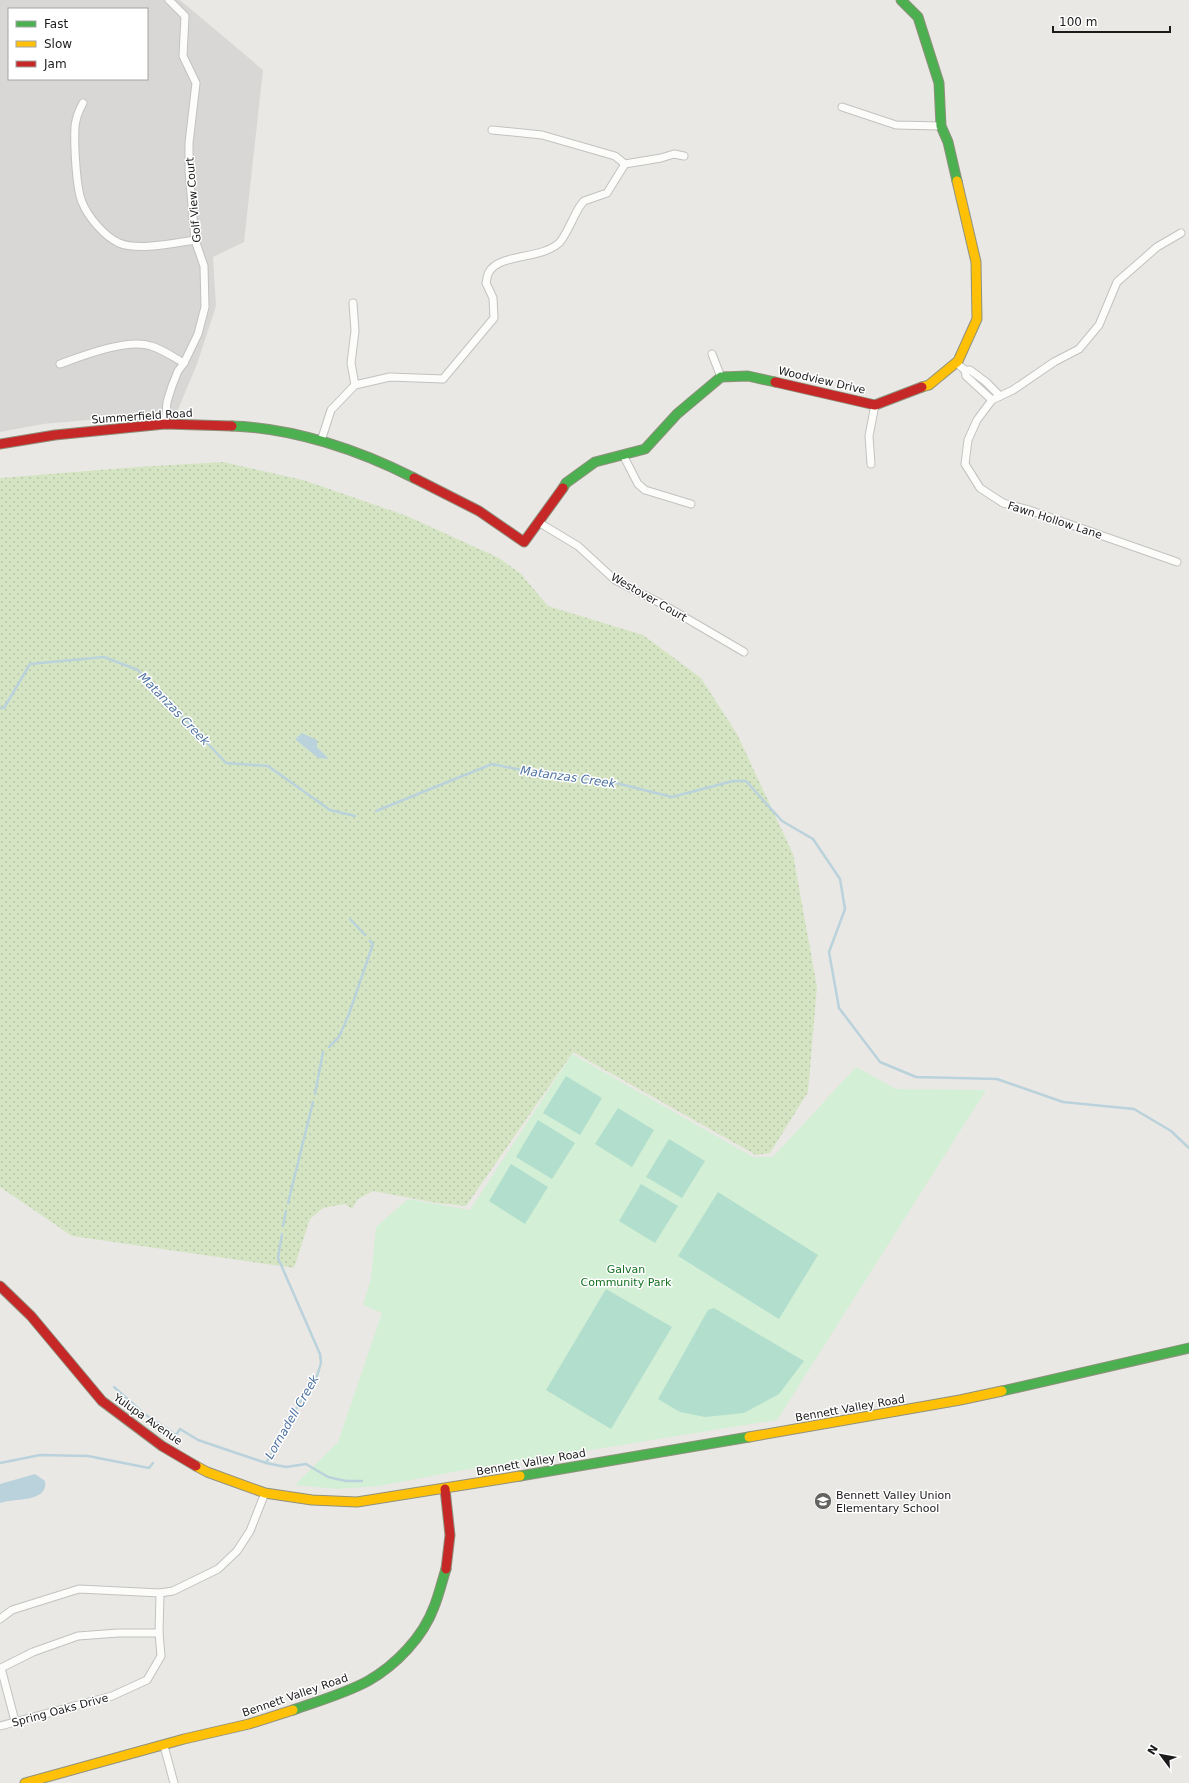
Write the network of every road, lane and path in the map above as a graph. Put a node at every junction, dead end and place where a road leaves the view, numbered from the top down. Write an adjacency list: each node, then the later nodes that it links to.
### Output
1 (169, 0): 10 (street, Golf View Court)
2 (901, 0): 5 (street, Woodview Drive)
3 (83, 103): 10 (street)
4 (842, 107): 5 (street)
5 (941, 126): 14 (street, Woodview Drive)
6 (492, 130): 8 (street)
7 (684, 156): 8 (street)
8 (625, 164): 18 (street)
9 (1181, 233): 19 (street, Fawn Hollow Lane)
10 (195, 240): 13 (street, Golf View Court)
11 (353, 303): 18 (street)
12 (712, 354): 17 (street)
13 (184, 362): 15 (street); 22 (street, Golf View Court)
14 (956, 363): 16 (street); 21 (street, Woodview Drive)
15 (60, 364)
16 (965, 370): 19 (street); 20 (street)
17 (721, 377): 21 (street, Woodview Drive); 25 (street)
18 (355, 385): 23 (street)
19 (1000, 396): 20 (street, Fawn Hollow Lane)
20 (992, 400): 29 (street, Fawn Hollow Lane)
21 (875, 405): 26 (street)
22 (165, 424): 23 (street, Summerfield Road); 24 (street, Summerfield Road)
23 (322, 441): 28 (street, Summerfield Road)
24 (0, 444)
25 (623, 454): 27 (street); 28 (street)
26 (871, 464)
27 (691, 504)
28 (538, 522): 30 (street, Westover Court)
29 (1177, 562)
30 (744, 652)
31 (0, 1286): 34 (street, Yulupa Avenue)
32 (1189, 1348): 33 (street, Bennett Valley Road)
33 (445, 1489): 34 (street, Yulupa Avenue); 40 (street, Bennett Valley Road)
34 (265, 1493): 35 (street)
35 (160, 1593): 36 (street); 37 (street, Spring Oaks Drive)
36 (0, 1619)
37 (159, 1633): 38 (street, Spring Oaks Drive); 38 (street)
38 (15, 1721): 39 (street, Spring Oaks Drive)
39 (0, 1726)
40 (164, 1746): 41 (street, Bennett Valley Road); 42 (street)
41 (25, 1783)
42 (174, 1783)

